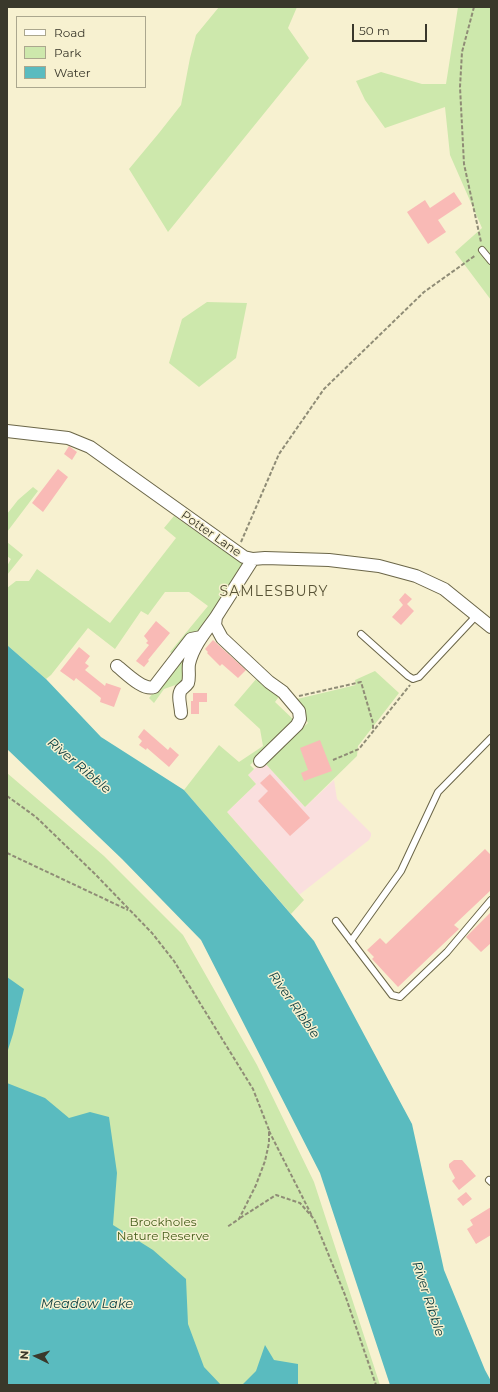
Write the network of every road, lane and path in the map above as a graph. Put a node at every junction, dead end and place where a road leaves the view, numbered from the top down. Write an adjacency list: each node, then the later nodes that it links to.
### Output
1 (474, 7): 2 (path)
2 (482, 250): 3 (lane); 5 (path)
3 (491, 262)
4 (7, 431): 5 (street, Potter Lane)
5 (236, 552): 6 (street, Potter Lane)
6 (253, 559): 7 (street); 8 (street, Potter Lane)
7 (216, 616): 11 (street); 14 (street)
8 (476, 616): 9 (street, Potter Lane); 13 (lane)
9 (491, 627)
10 (361, 634): 13 (lane)
11 (201, 637): 12 (street); 15 (street)
12 (117, 666)
13 (413, 678): 16 (path)
14 (288, 699): 16 (path); 19 (street)
15 (181, 713)
16 (373, 731): 18 (path)
17 (491, 738): 25 (lane)
18 (333, 760)
19 (260, 761)
20 (7, 796): 23 (path)
21 (7, 853): 23 (path)
22 (491, 900): 25 (lane)
23 (130, 910): 26 (path)
24 (336, 922): 25 (lane)
25 (351, 941)
26 (269, 1130): 27 (path); 28 (path)
27 (238, 1219): 28 (path); 29 (path)
28 (314, 1219): 30 (path)
29 (227, 1228)
30 (376, 1385)

